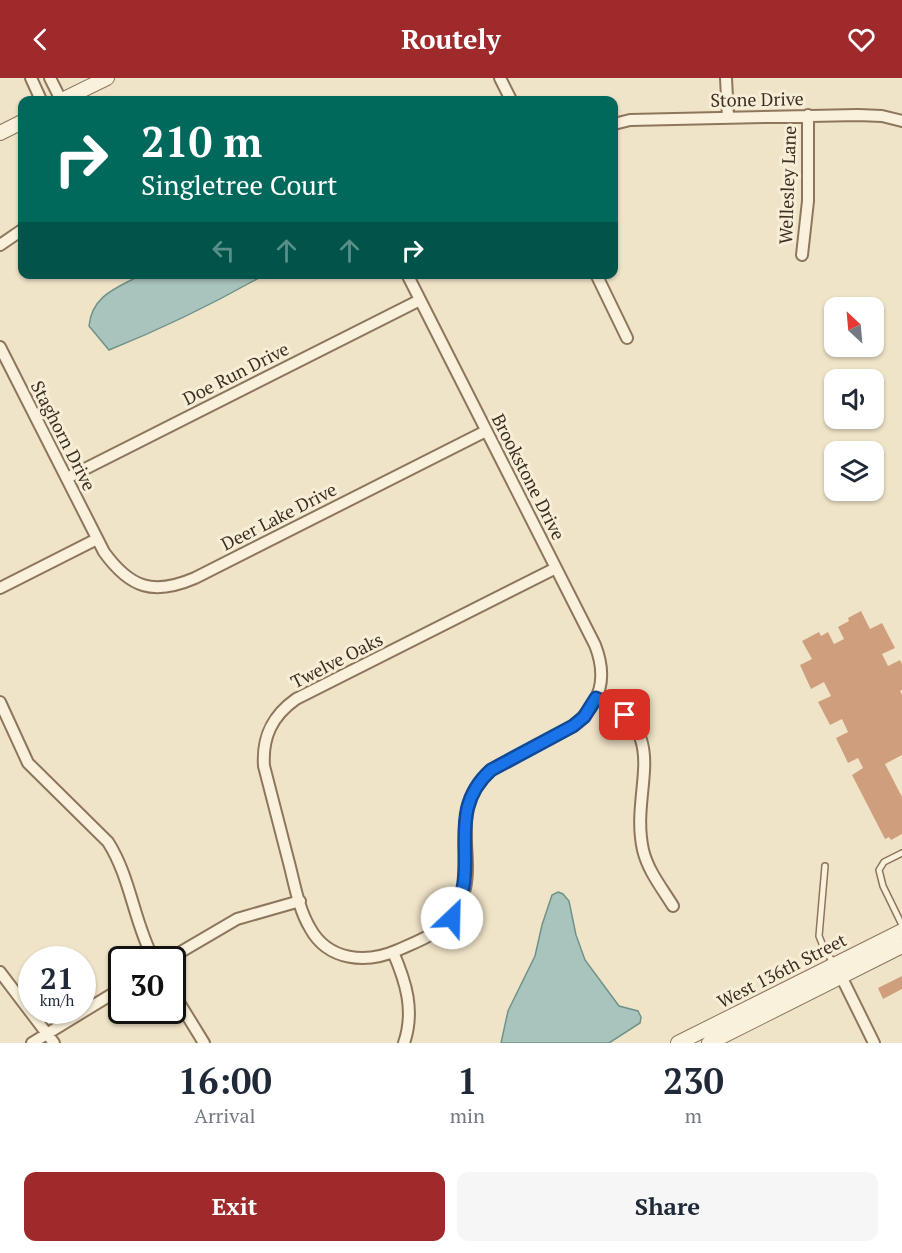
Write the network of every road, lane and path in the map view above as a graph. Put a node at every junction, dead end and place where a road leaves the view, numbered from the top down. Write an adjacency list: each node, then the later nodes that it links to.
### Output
1 (31, 78): 6 (street)
2 (50, 78): 7 (street)
3 (107, 78): 8 (street)
4 (500, 78): 9 (street)
5 (726, 78): 11 (street)
6 (39, 96)
7 (59, 96)
8 (69, 96)
9 (509, 96)
10 (808, 115): 11 (street, Stone Drive); 12 (street, Stone Drive); 18 (street, Wellesley Lane)
11 (728, 117): 13 (street, Stone Drive)
12 (902, 121)
13 (618, 123)
14 (18, 124): 15 (street)
15 (0, 134)
16 (18, 233): 17 (street)
17 (0, 245)
18 (802, 255)
19 (410, 279): 21 (street, Brookstone Drive)
20 (598, 279): 22 (street)
21 (420, 300): 24 (street, Brookstone Drive); 25 (street, Doe Run Drive)
22 (627, 338)
23 (0, 347): 25 (street, Staghorn Drive)
24 (486, 431): 26 (street, Deer Lake Drive); 27 (street, Brookstone Drive)
25 (67, 478): 26 (street, Staghorn Drive)
26 (97, 539): 28 (street)
27 (556, 568): 29 (street, Brookstone Drive); 33 (street, Twelve Oaks)
28 (0, 588)
29 (596, 698): 34 (street); 40 (street, Twelve Oaks)
30 (0, 702): 37 (street)
31 (902, 853): 35 (lane)
32 (825, 866): 41 (lane)
33 (300, 901): 39 (street); 40 (street, Twelve Oaks)
34 (673, 906)
35 (902, 925)
36 (902, 931): 41 (street, West 136th Street)
37 (148, 946)
38 (902, 946): 41 (street, West 136th Street)
39 (186, 949)
40 (393, 952): 49 (street)
41 (838, 971): 50 (street, West 136th Street); 51 (street, West 136th Street); 52 (street)
42 (0, 972): 45 (street)
43 (108, 997): 45 (street)
44 (186, 1014): 48 (street)
45 (48, 1033): 46 (street); 47 (street)
46 (32, 1043)
47 (54, 1043)
48 (204, 1043)
49 (404, 1043)
50 (678, 1043)
51 (709, 1043)
52 (874, 1043)

